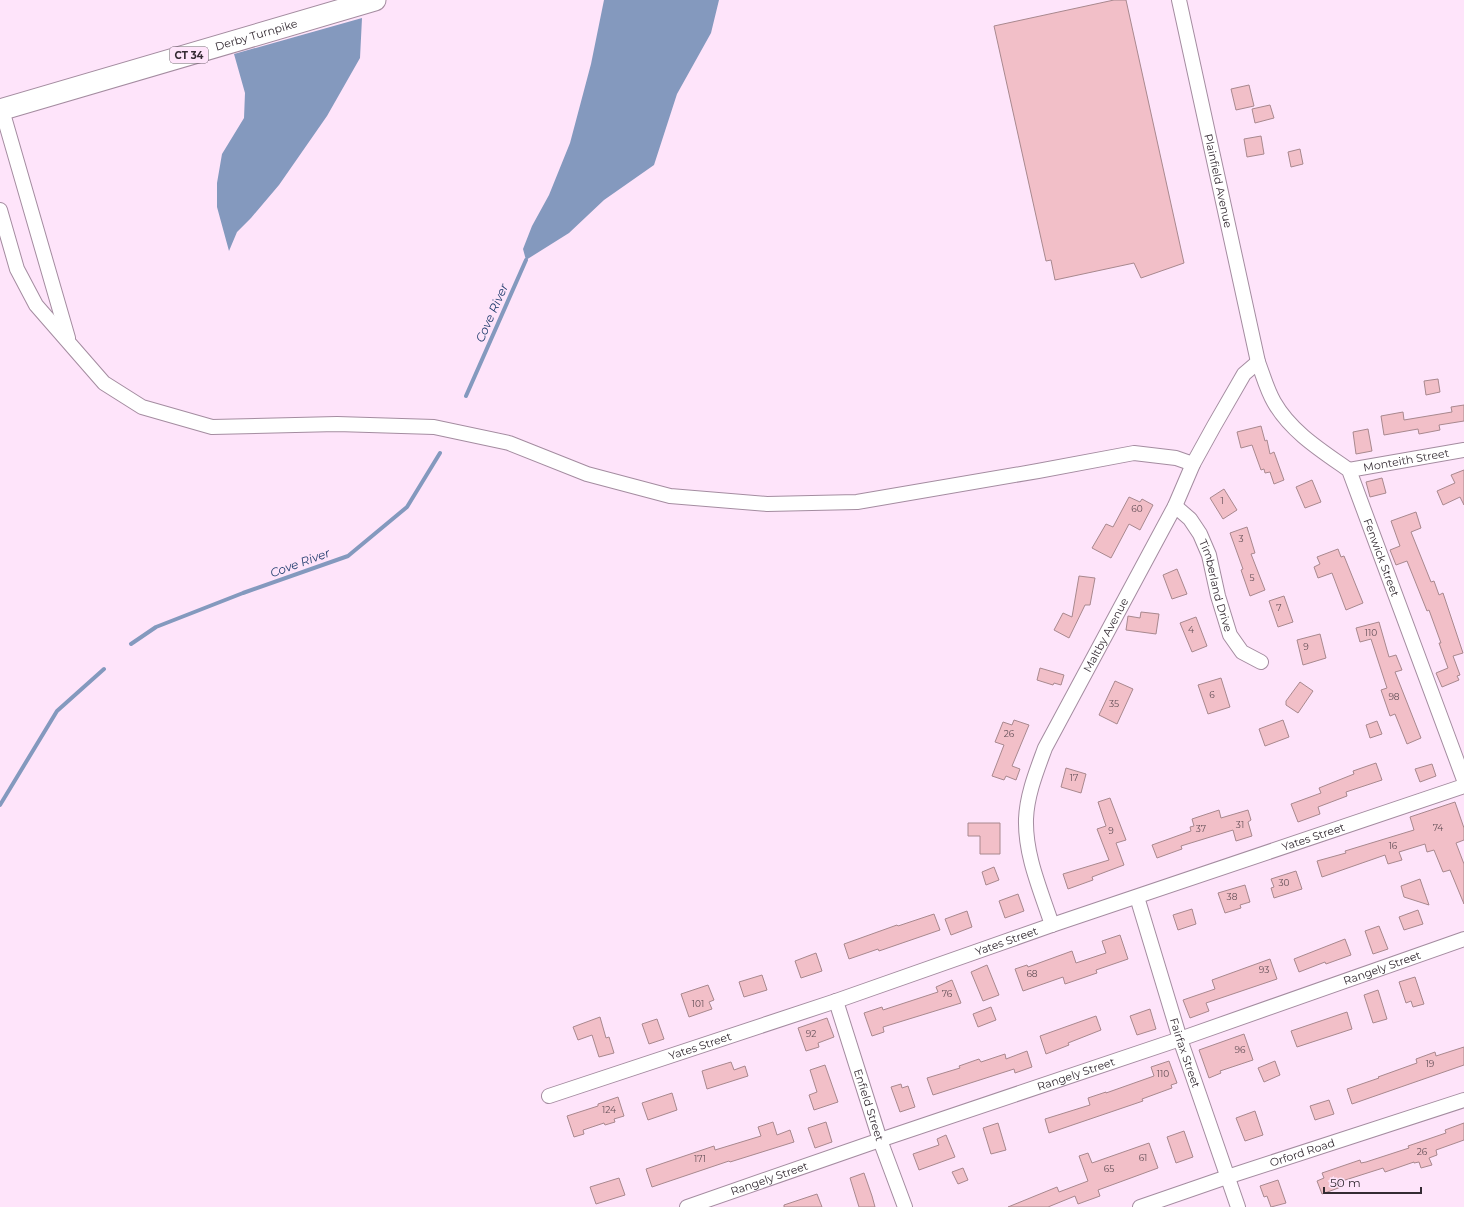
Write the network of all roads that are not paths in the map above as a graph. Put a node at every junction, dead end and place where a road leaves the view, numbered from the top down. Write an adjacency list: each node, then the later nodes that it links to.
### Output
1 (375, 0): 3 (highway, Derby Turnpike / CT 34)
2 (1178, 0): 6 (street, Plainfield Avenue)
3 (1, 108): 5 (street)
4 (0, 210): 5 (street)
5 (70, 342): 8 (street)
6 (1258, 362): 8 (street, Maltby Avenue); 9 (street)
7 (1464, 450): 9 (street, Monteith Street)
8 (1194, 464): 10 (street, Maltby Avenue)
9 (1349, 470): 12 (street, Fenwick Street)
10 (1175, 506): 11 (street, Timberland Drive); 15 (street, Maltby Avenue)
11 (1261, 662)
12 (1464, 780)
13 (1464, 786): 14 (street, Yates Street)
14 (1137, 897): 15 (street, Yates Street); 18 (street, Fairfax Street)
15 (1052, 926): 17 (street, Yates Street)
16 (1464, 939): 18 (street, Rangely Street)
17 (836, 1001): 19 (street, Yates Street); 21 (street, Enfield Street)
18 (1180, 1039): 21 (street, Rangely Street); 22 (street, Fairfax Street)
19 (549, 1096)
20 (1464, 1100): 22 (street, Orford Road)
21 (880, 1140): 23 (street, Rangely Street); 24 (street, Enfield Street)
22 (1227, 1177): 25 (street, Orford Road); 26 (street, Fairfax Street)
23 (687, 1207)
24 (905, 1207)
25 (1140, 1207)
26 (1238, 1207)

